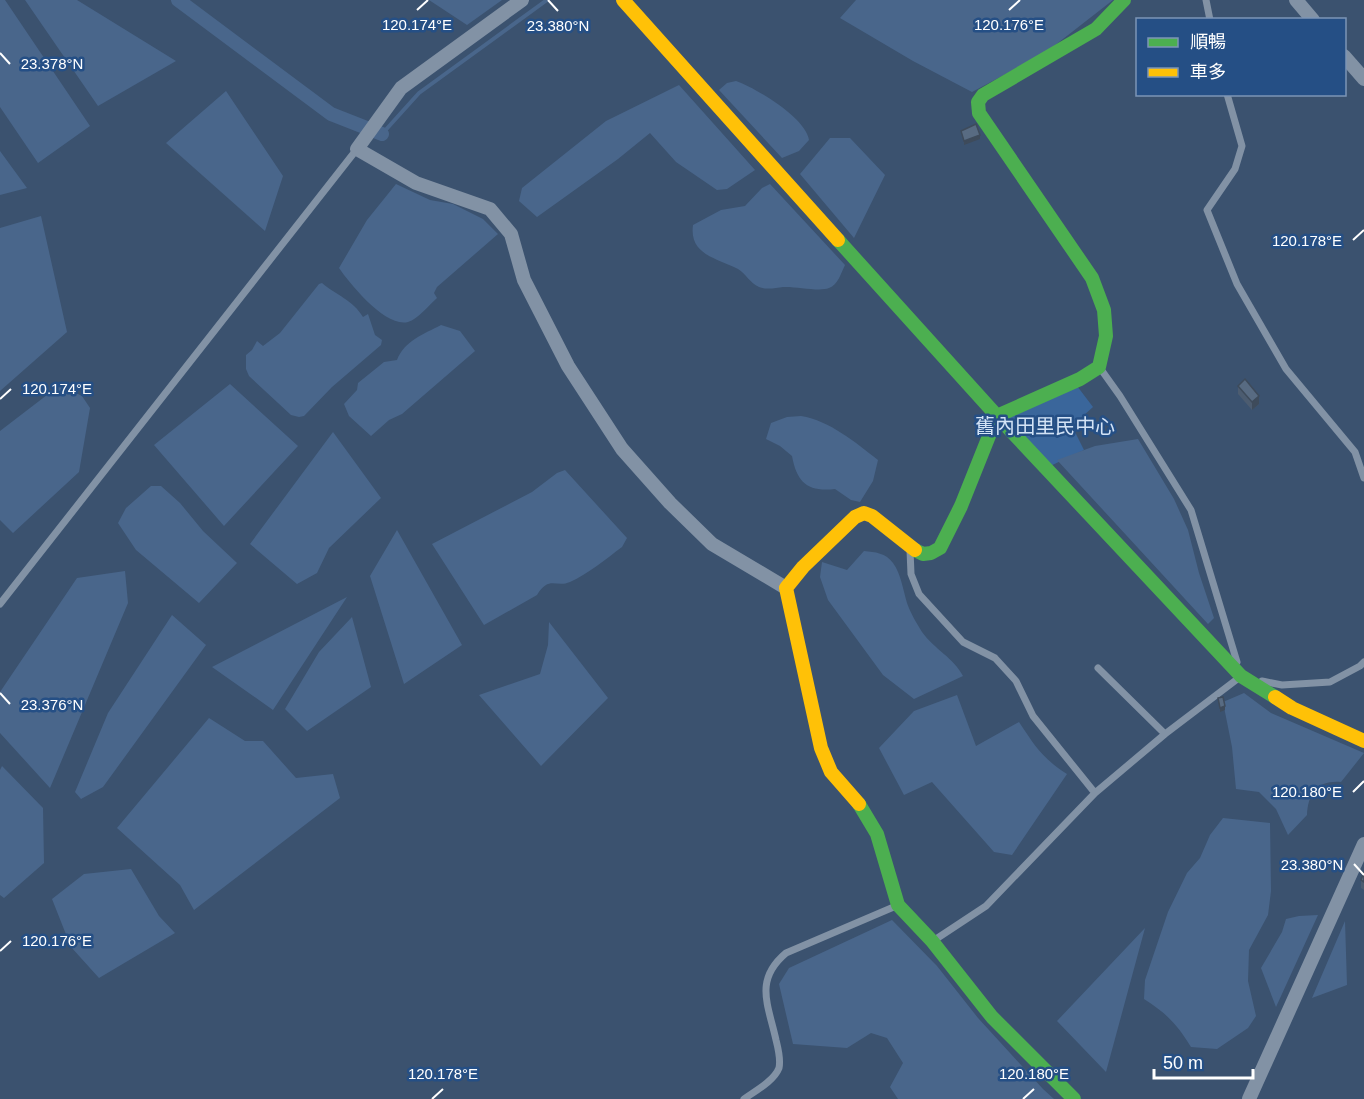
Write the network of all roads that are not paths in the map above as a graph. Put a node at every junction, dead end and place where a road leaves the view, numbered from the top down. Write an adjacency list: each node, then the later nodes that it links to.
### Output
1 (522, 0): 11 (street)
2 (623, 0): 13 (street)
3 (1124, 0): 12 (street)
4 (1206, 0): 6 (lane)
5 (1296, 0): 7 (street)
6 (1210, 18)
7 (1311, 18)
8 (1346, 58): 9 (street)
9 (1364, 79)
10 (1228, 96): 14 (lane)
11 (357, 149): 16 (street); 17 (lane)
12 (1099, 367): 13 (street); 20 (lane)
13 (997, 416): 15 (street); 20 (street)
14 (1364, 478)
15 (910, 547): 16 (street); 23 (lane)
16 (786, 588): 25 (street)
17 (0, 604)
18 (1364, 662): 20 (lane)
19 (1098, 668): 21 (lane)
20 (1241, 676): 21 (lane); 22 (street)
21 (1165, 734): 23 (lane)
22 (1364, 741)
23 (1095, 793): 26 (lane)
24 (1364, 844): 29 (street)
25 (898, 905): 26 (street); 27 (lane)
26 (932, 942): 28 (street)
27 (744, 1099)
28 (1074, 1099)
29 (1249, 1099)

